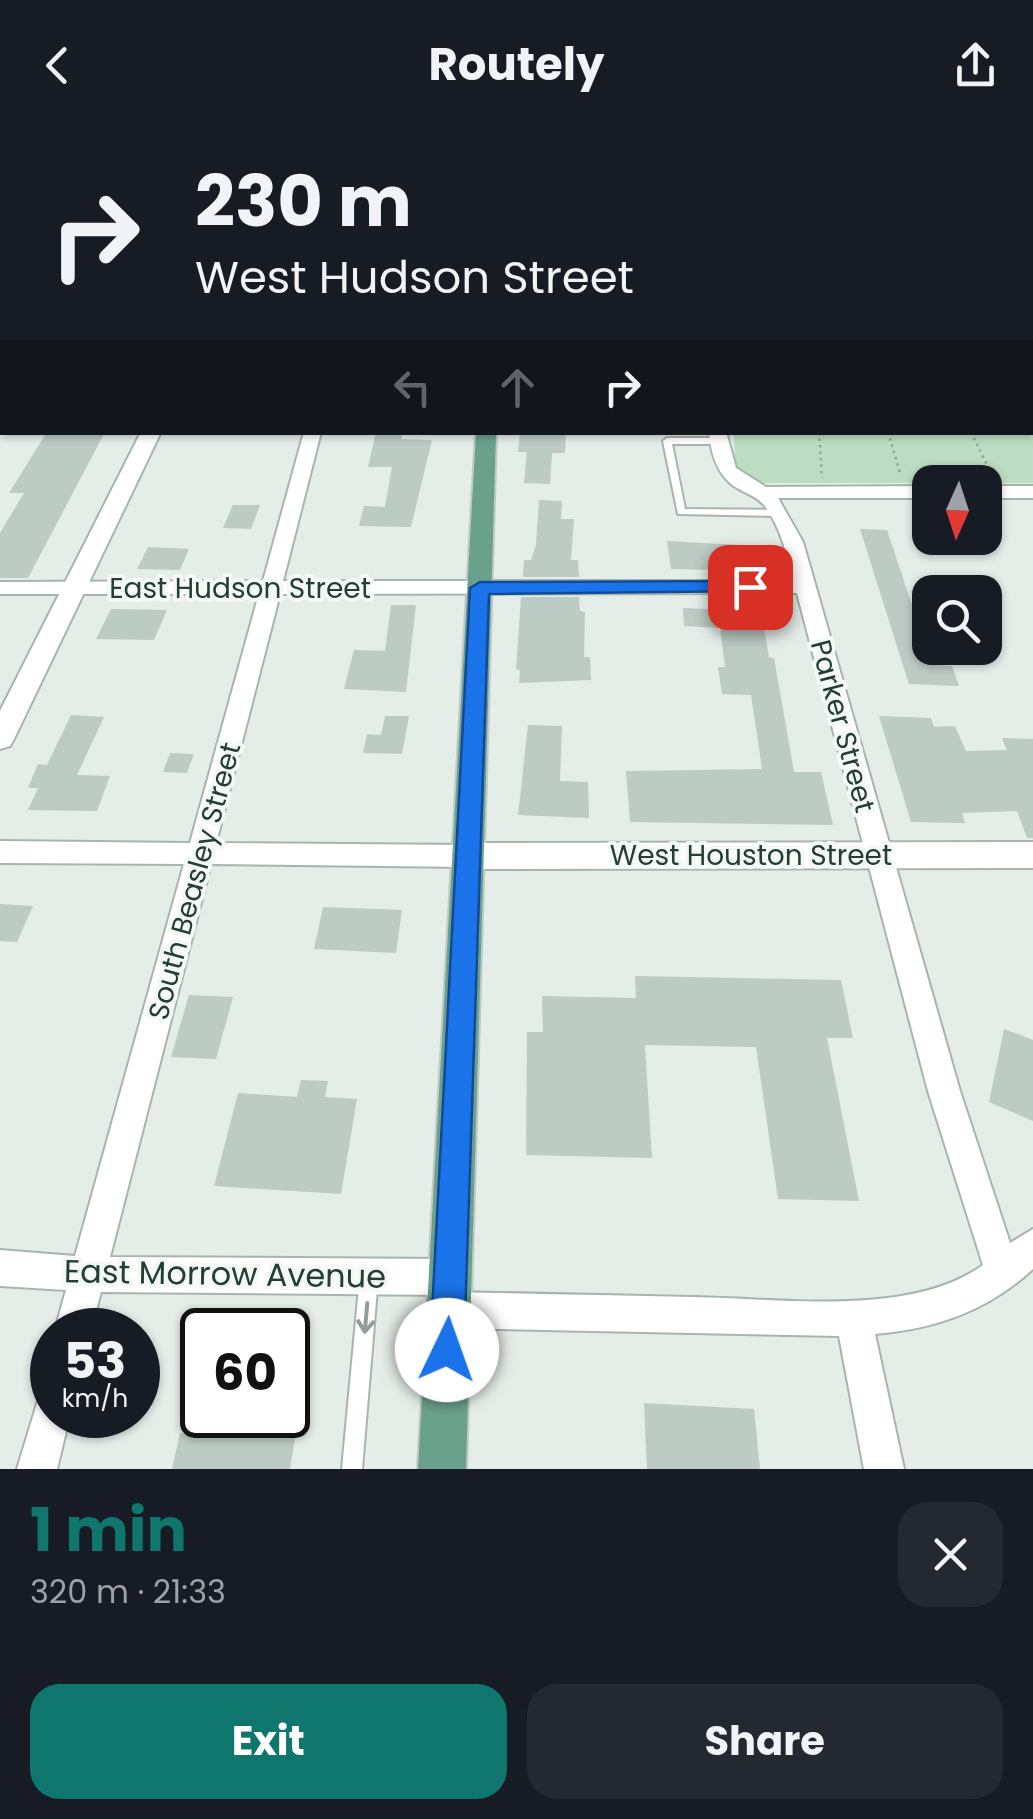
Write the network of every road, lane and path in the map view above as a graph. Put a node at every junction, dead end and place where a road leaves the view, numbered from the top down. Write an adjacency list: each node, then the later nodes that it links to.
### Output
1 (150, 435): 16 (street)
2 (313, 435): 19 (street, South Beasley Street)
3 (486, 435): 17 (main road)
4 (819, 435): 9 (path)
5 (889, 435): 10 (path)
6 (971, 435): 8 (path)
7 (717, 437): 14 (street, Parker Street); 14 (lane)
8 (982, 465)
9 (822, 481)
10 (903, 482)
11 (1002, 488): 12 (street)
12 (1033, 492)
13 (912, 493): 14 (street)
14 (770, 503): 18 (street, Parker Street)
15 (0, 588): 16 (street, East Hudson Street)
16 (73, 588): 19 (street, East Hudson Street); 20 (street)
17 (480, 588): 18 (street, East Hudson Street); 19 (street, East Hudson Street); 24 (main road)
18 (806, 588): 23 (street, Parker Street)
19 (271, 589): 22 (street, South Beasley Street)
20 (0, 739)
21 (0, 852): 22 (street)
22 (202, 853): 24 (street); 28 (street, South Beasley Street)
23 (877, 854): 24 (street, West Houston Street); 25 (street, West Houston Street); 29 (street, Parker Street)
24 (469, 856): 31 (main road)
25 (1033, 856)
26 (1033, 1246): 29 (street, East Morrow Avenue)
27 (0, 1268): 28 (street, East Morrow Avenue)
28 (88, 1274): 30 (street, East Morrow Avenue); 32 (street, South Beasley Street)
29 (1003, 1274): 33 (street, East Morrow Avenue)
30 (370, 1276): 31 (street, East Morrow Avenue); 36 (lane, one-way to 36)
31 (449, 1293): 33 (street, East Morrow Avenue); 37 (main road)
32 (79, 1308)
33 (854, 1318): 38 (street)
34 (45, 1438): 35 (street)
35 (37, 1469)
36 (352, 1469)
37 (442, 1469)
38 (884, 1469)

